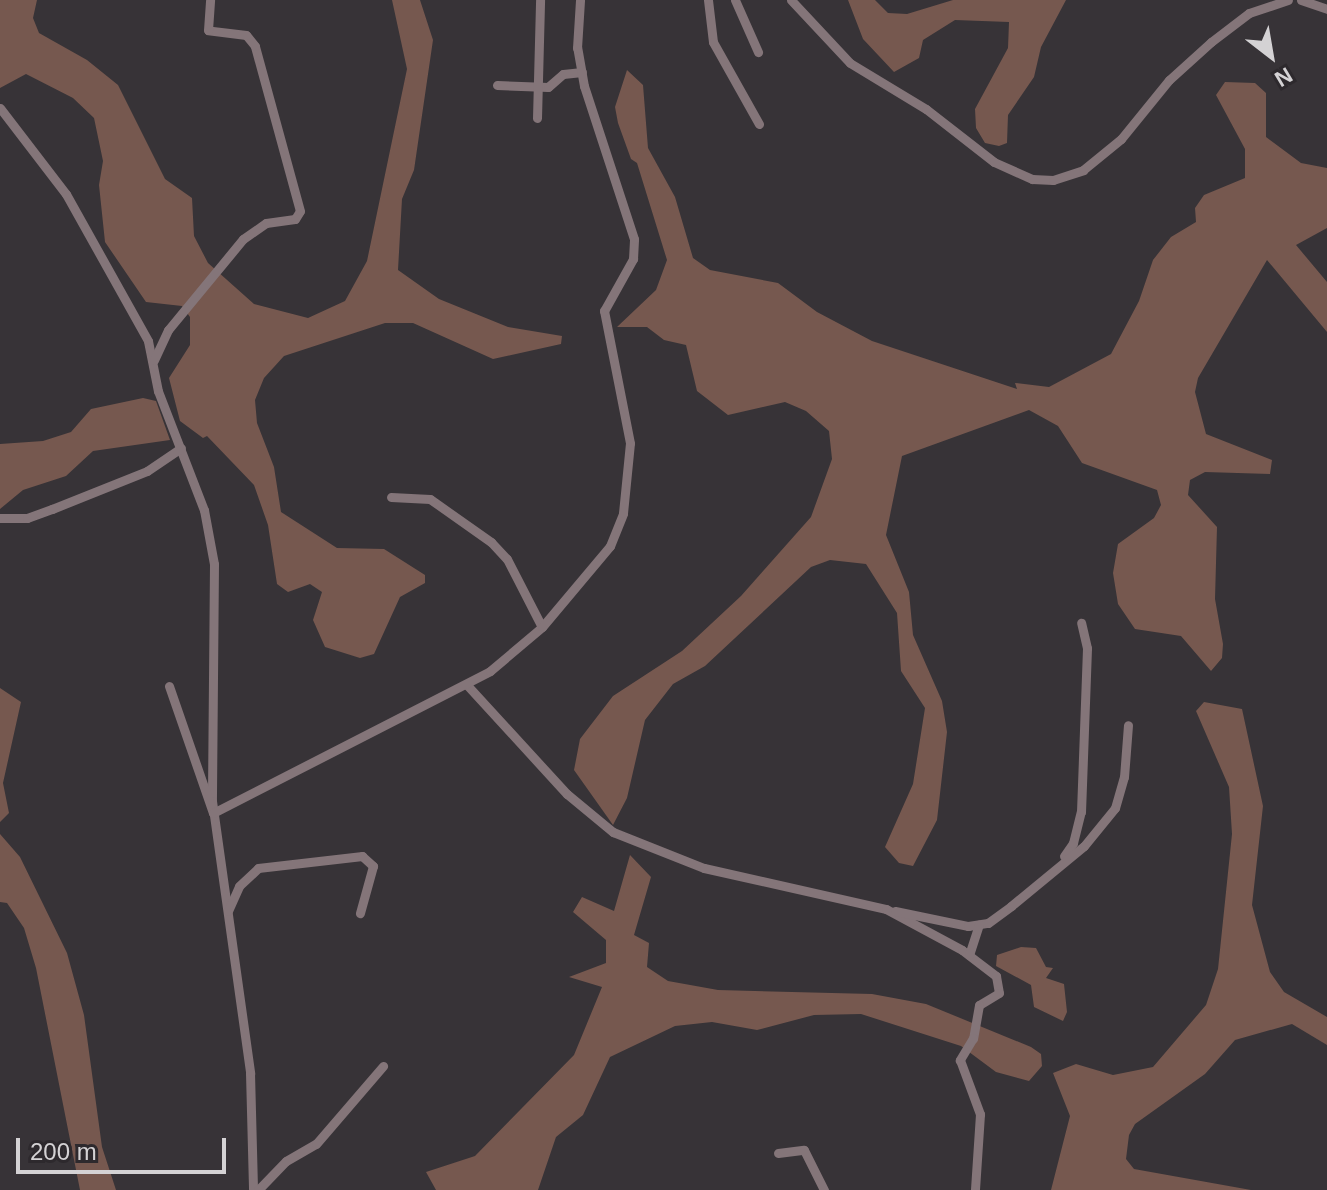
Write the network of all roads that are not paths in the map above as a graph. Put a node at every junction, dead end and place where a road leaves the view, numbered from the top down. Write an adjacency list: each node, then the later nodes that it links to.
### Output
1 (210, 0): 17 (street)
2 (540, 0): 13 (street)
3 (580, 0): 11 (street)
4 (708, 0): 16 (street)
5 (735, 0): 10 (street)
6 (791, 0): 7 (street)
7 (1288, 0)
8 (1301, 0): 9 (street)
9 (1327, 9)
10 (758, 52)
11 (582, 72): 13 (street); 22 (street)
12 (497, 85): 13 (street)
13 (537, 87): 15 (street)
14 (0, 108): 17 (street)
15 (537, 118)
16 (759, 124)
17 (154, 360): 18 (street)
18 (181, 448): 20 (street); 26 (street)
19 (391, 497): 22 (street)
20 (0, 518)
21 (1081, 623): 27 (street)
22 (542, 627): 23 (street)
23 (467, 685): 26 (street); 28 (street)
24 (169, 686): 26 (street)
25 (1128, 725): 27 (street)
26 (213, 813): 30 (street)
27 (1059, 862): 31 (street)
28 (886, 909): 31 (street); 32 (street)
29 (360, 913): 30 (street)
30 (227, 914): 35 (street)
31 (979, 925): 32 (street)
32 (969, 955): 37 (street)
33 (383, 1066): 35 (street)
34 (778, 1153): 36 (street)
35 (255, 1190)
36 (824, 1190)
37 (975, 1190)

